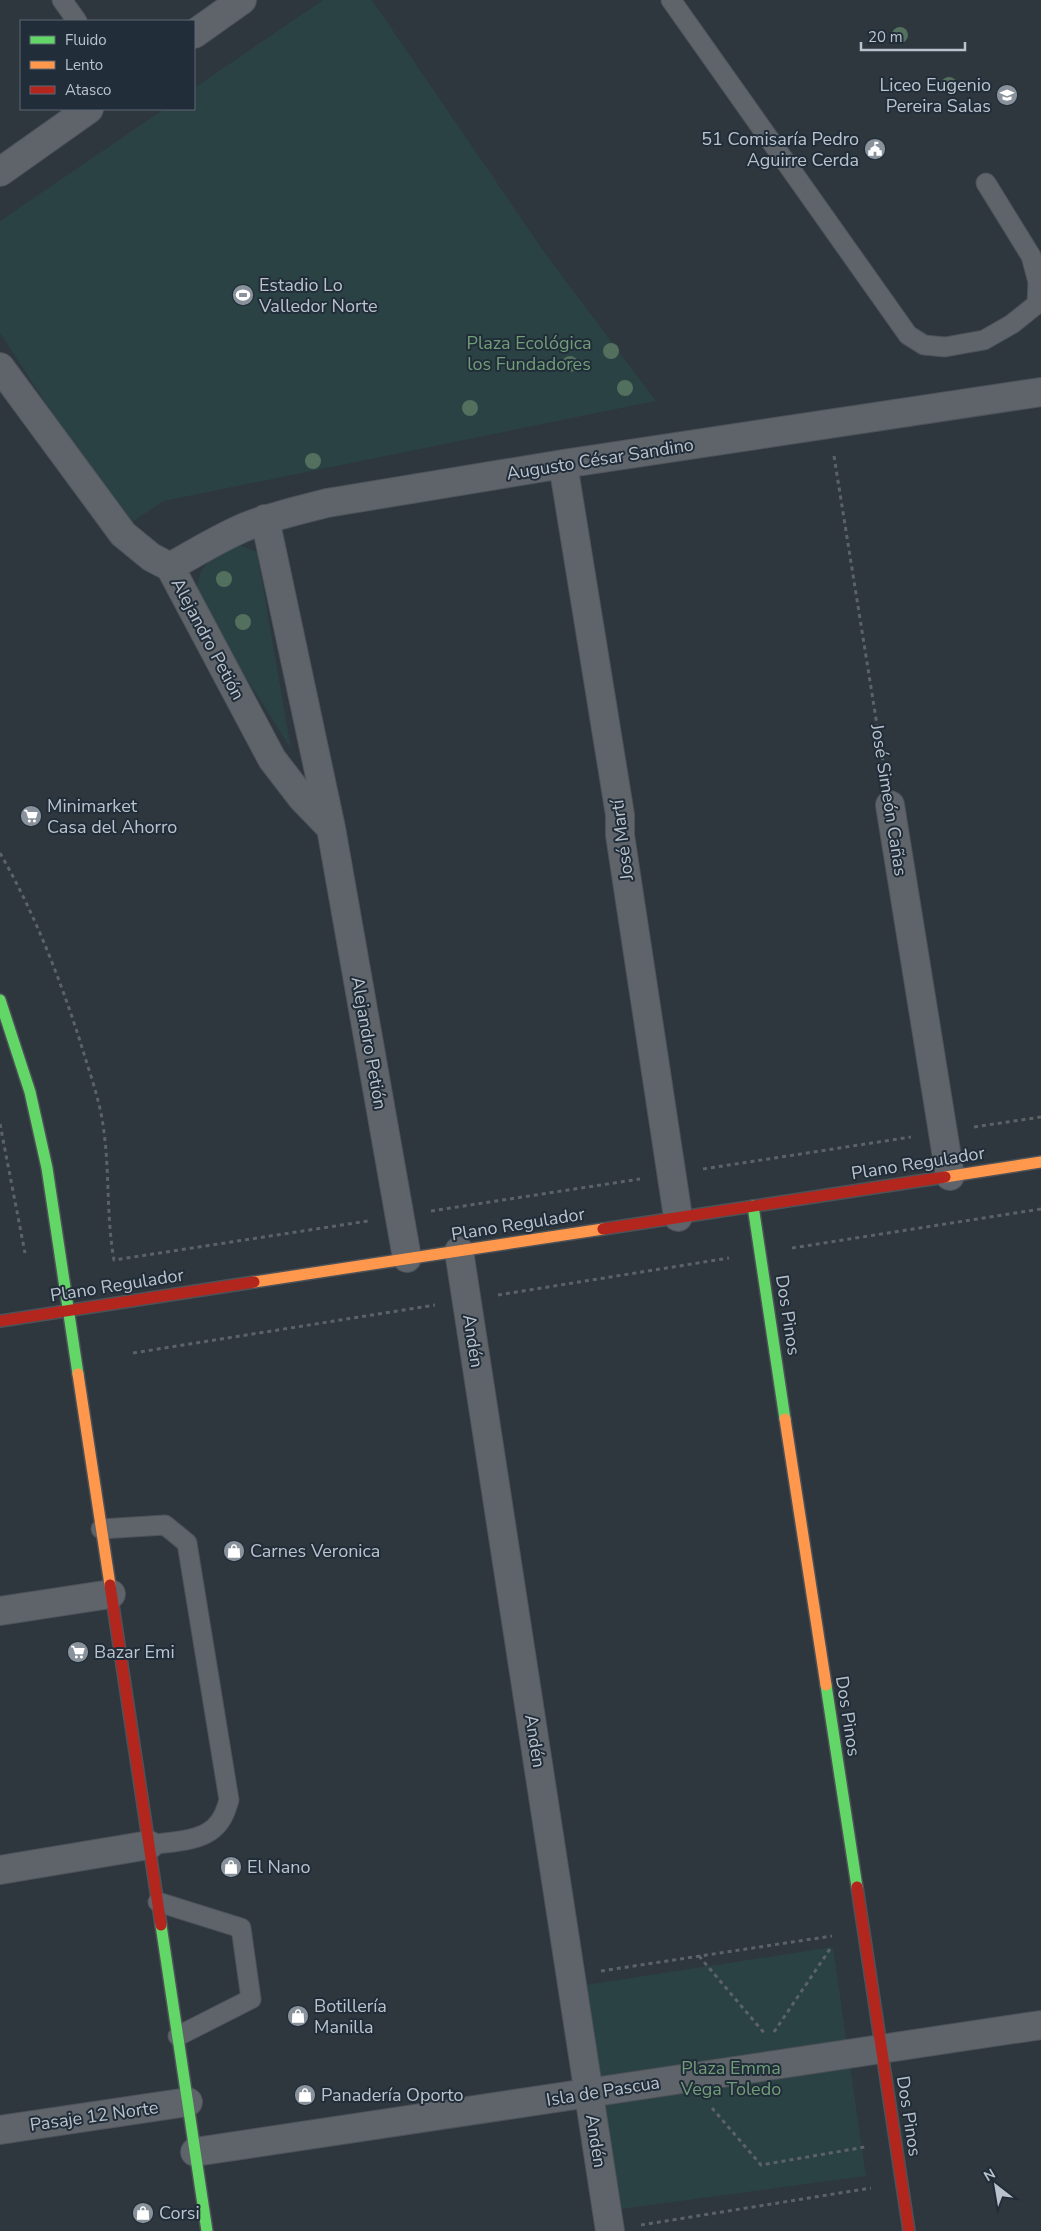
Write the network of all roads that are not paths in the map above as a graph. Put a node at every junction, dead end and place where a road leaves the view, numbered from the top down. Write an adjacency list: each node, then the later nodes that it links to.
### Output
1 (62, 0): 4 (lane)
2 (242, 0): 5 (street)
3 (671, 0): 8 (lane)
4 (76, 20)
5 (195, 33)
6 (88, 110): 7 (street)
7 (0, 172)
8 (986, 184)
9 (0, 367): 13 (street, Alejandro Petión)
10 (1041, 392): 11 (street, Augusto César Sandino)
11 (563, 464): 12 (street, Augusto César Sandino); 20 (street, José Martí)
12 (265, 519): 13 (street, Augusto César Sandino); 15 (street, Alejandro Petión)
13 (170, 567): 15 (street, Alejandro Petión)
14 (890, 806): 18 (street, José Simeón Cañas)
15 (331, 828): 22 (street, Alejandro Petión)
16 (0, 1000): 23 (street)
17 (1041, 1162): 18 (street, Plano Regulador)
18 (950, 1176): 19 (street, Plano Regulador)
19 (753, 1206): 20 (street, Plano Regulador); 33 (street, Dos Pinos)
20 (678, 1217): 21 (street, Plano Regulador)
21 (459, 1251): 22 (street, Plano Regulador); 34 (street, Andén)
22 (407, 1258): 23 (street, Plano Regulador)
23 (68, 1310): 24 (street, Plano Regulador); 25 (street)
24 (0, 1320)
25 (102, 1530): 26 (street); 28 (lane)
26 (111, 1594): 27 (street); 28 (street)
27 (0, 1611)
28 (149, 1845): 29 (street); 30 (street)
29 (0, 1870)
30 (158, 1902): 32 (street); 32 (lane)
31 (1041, 2025): 33 (street, Isla de Pascua)
32 (178, 2036): 35 (street)
33 (881, 2049): 34 (street, Isla de Pascua); 40 (street, Dos Pinos)
34 (589, 2093): 37 (street, Isla de Pascua); 38 (street, Andén)
35 (188, 2102): 36 (street, Pasaje 12 Norte); 37 (street)
36 (0, 2130)
37 (195, 2152): 39 (street)
38 (610, 2230)
39 (207, 2231)
40 (909, 2231)

